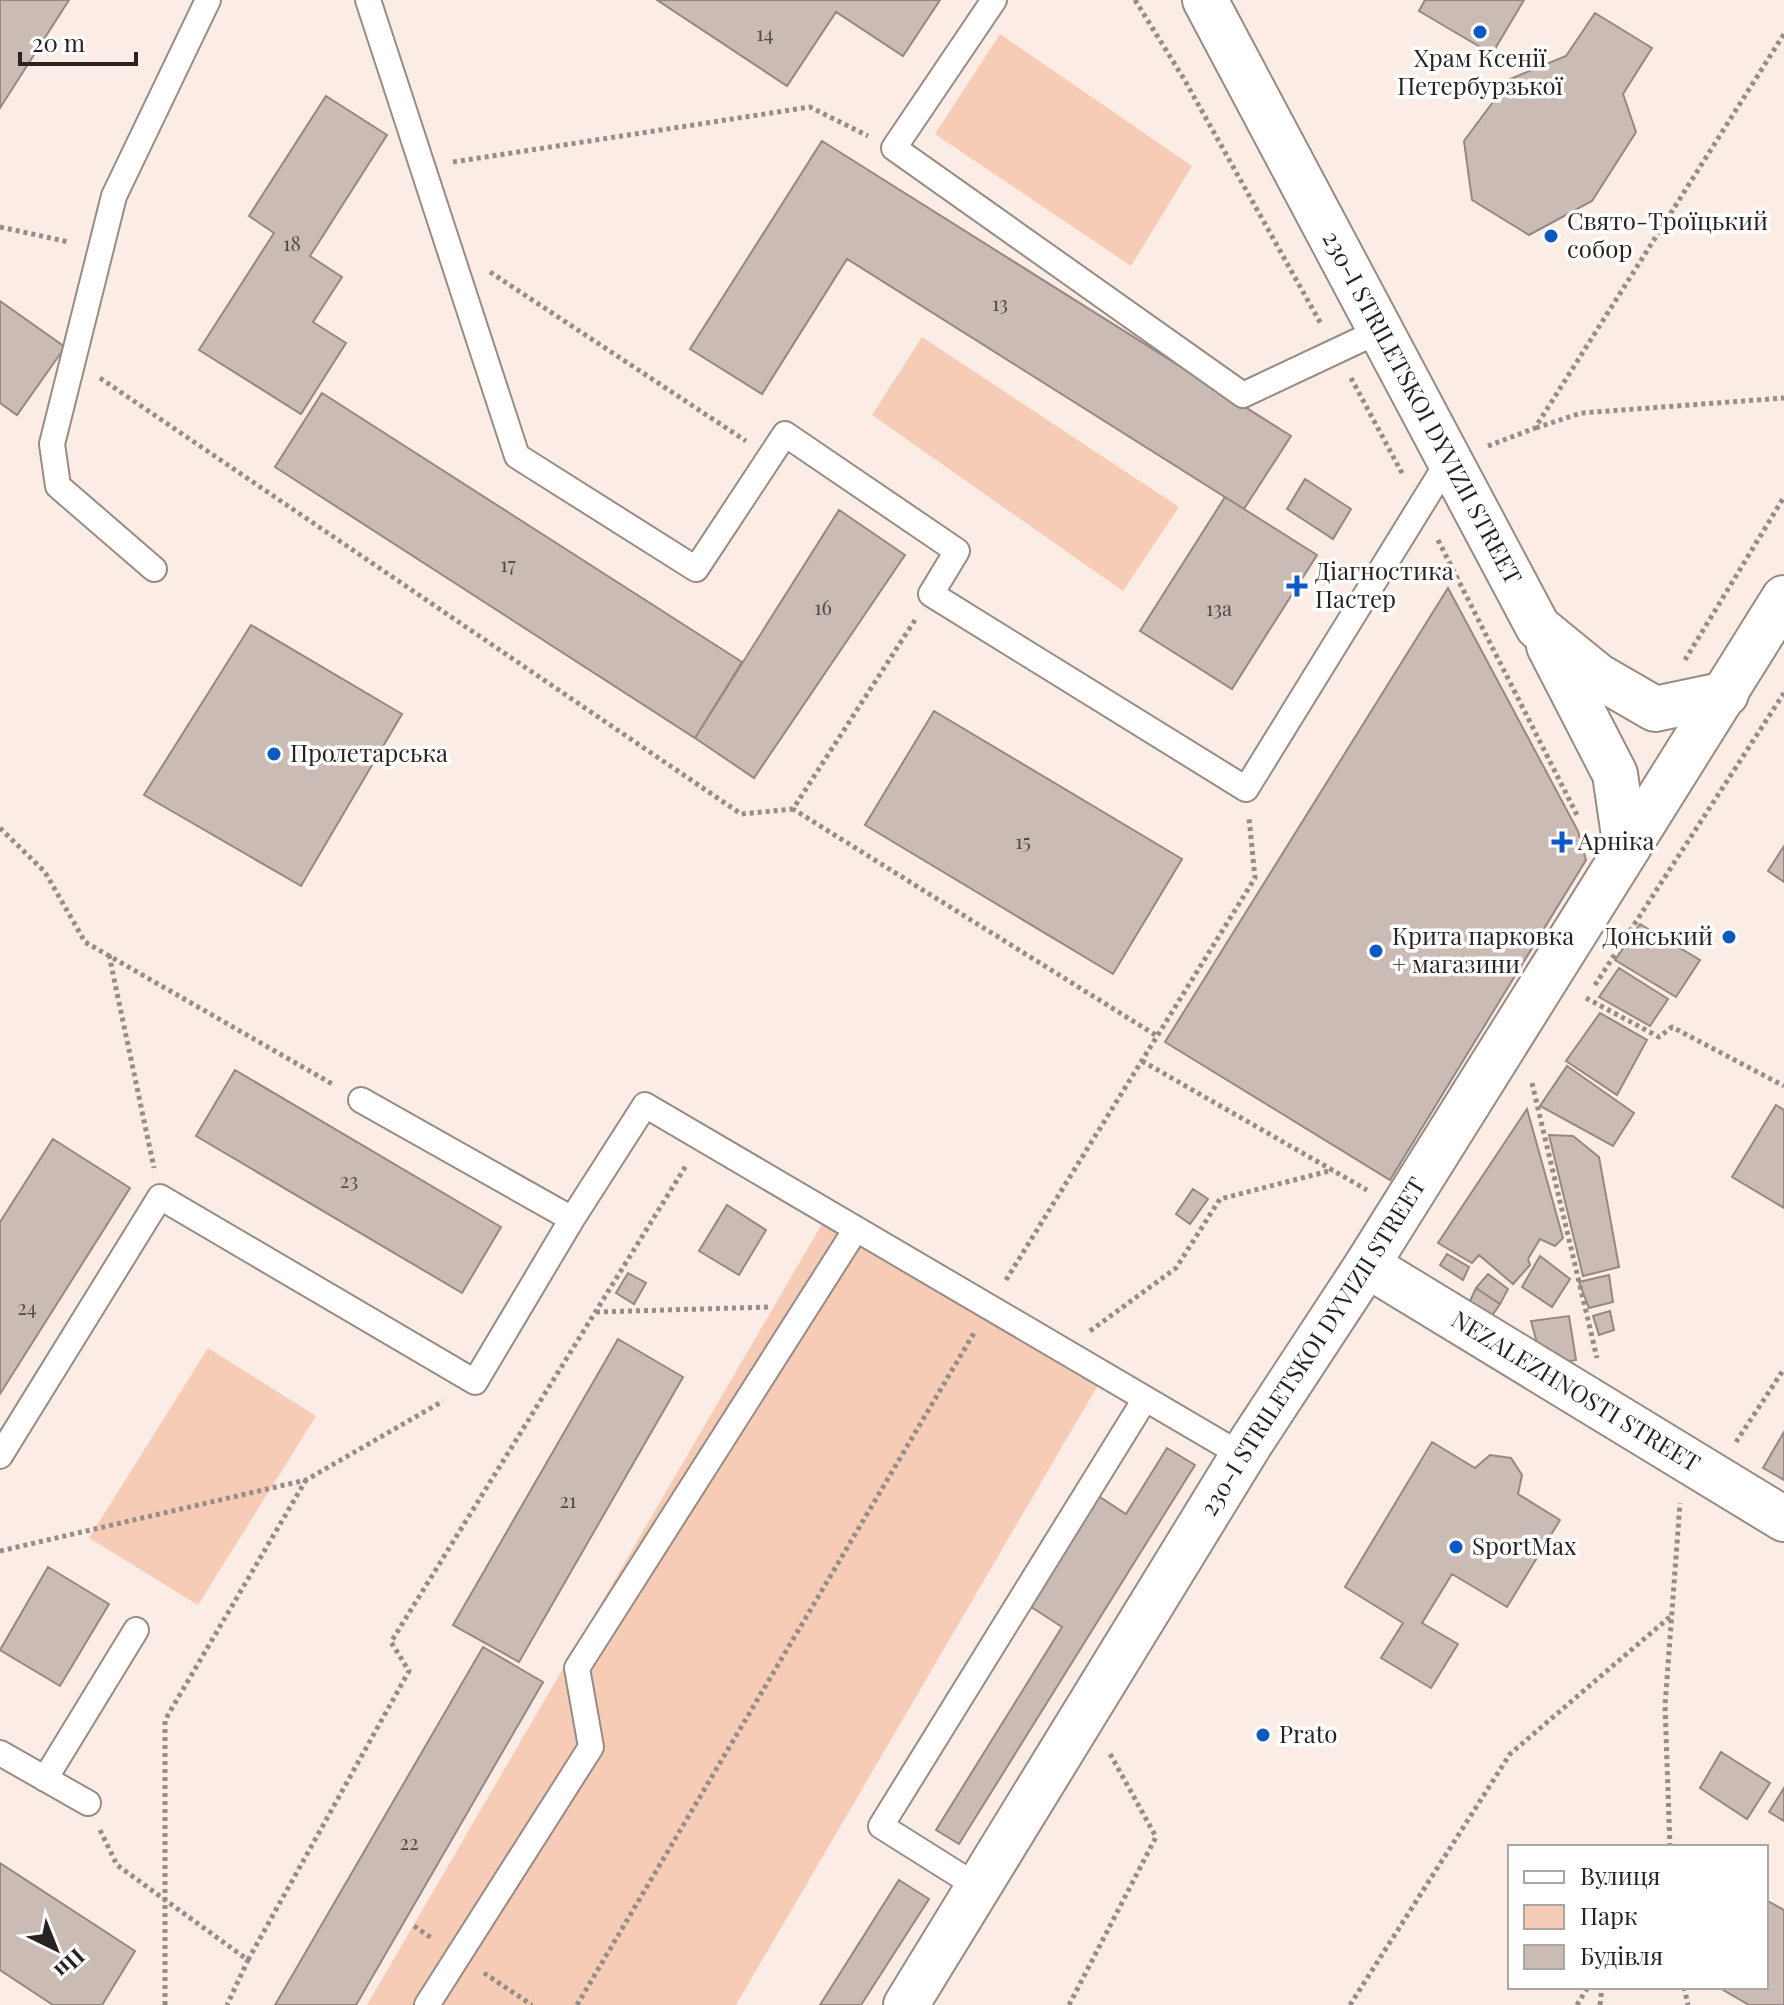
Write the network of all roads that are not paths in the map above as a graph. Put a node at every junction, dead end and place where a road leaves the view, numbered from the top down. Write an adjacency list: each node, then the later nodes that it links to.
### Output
1 (208, 0): 7 (lane)
2 (368, 0): 6 (lane)
3 (994, 0): 5 (lane)
4 (1205, 0): 5 (street, 230-I STRILETSKOI DYVIZII STREET)
5 (1381, 330): 6 (street, 230-I STRILETSKOI DYVIZII STREET)
6 (1449, 460): 9 (street, 230-I STRILETSKOI DYVIZII STREET)
7 (154, 569)
8 (1784, 598): 10 (street, 230-I STRILETSKOI DYVIZII STREET)
9 (1538, 627): 10 (street, 230-I STRILETSKOI DYVIZII STREET); 11 (street)
10 (1726, 694): 11 (street, 230-I STRILETSKOI DYVIZII STREET)
11 (1626, 849): 15 (street, 230-I STRILETSKOI DYVIZII STREET)
12 (361, 1100): 13 (lane)
13 (572, 1219): 14 (lane); 17 (lane)
14 (856, 1229): 16 (lane); 25 (lane)
15 (1367, 1265): 18 (street, 230-I STRILETSKOI DYVIZII STREET); 19 (street, NEZALEZHNOSTI STREET)
16 (1145, 1399): 18 (lane); 24 (lane)
17 (0, 1456)
18 (1243, 1456): 24 (street, 230-I STRILETSKOI DYVIZII STREET)
19 (1784, 1519)
20 (136, 1630): 22 (lane)
21 (0, 1753): 22 (lane)
22 (45, 1779): 23 (lane)
23 (88, 1803)
24 (978, 1887): 26 (street, 230-I STRILETSKOI DYVIZII STREET)
25 (427, 2005)
26 (906, 2005)

